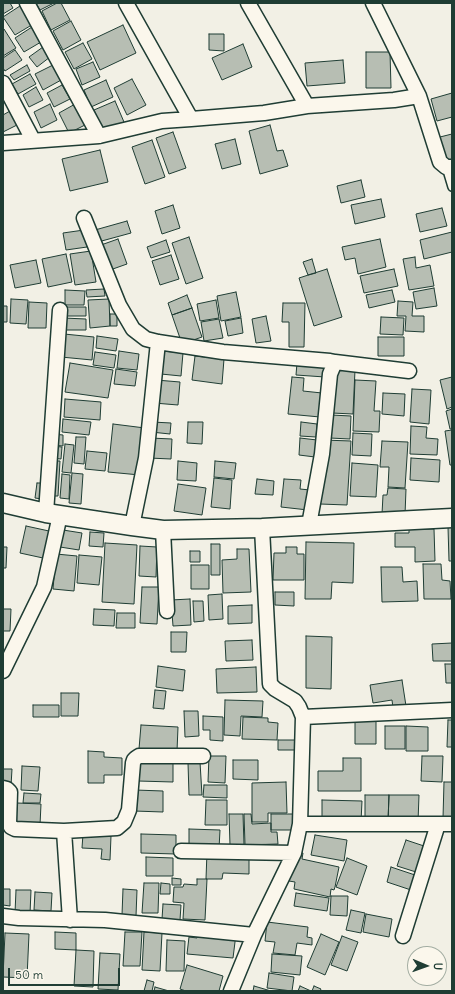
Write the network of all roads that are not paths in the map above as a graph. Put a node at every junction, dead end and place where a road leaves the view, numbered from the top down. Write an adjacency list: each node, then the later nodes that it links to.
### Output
1 (27, 3): 9 (street)
2 (126, 3): 8 (street)
3 (248, 3): 7 (street)
4 (373, 3): 6 (street)
5 (3, 83): 10 (street)
6 (419, 96): 7 (street); 12 (street)
7 (306, 106): 8 (street)
8 (191, 119): 9 (street)
9 (99, 136): 10 (street)
10 (33, 140): 11 (street)
11 (3, 143)
12 (449, 167): 13 (lane)
13 (452, 187)
14 (84, 218): 16 (street)
15 (60, 310): 20 (street)
16 (158, 342): 17 (street); 23 (street)
17 (335, 362): 18 (street); 22 (street)
18 (409, 371)
19 (3, 503): 20 (street)
20 (53, 514): 23 (street); 27 (street)
21 (452, 518): 22 (street)
22 (309, 525): 24 (street)
23 (132, 526): 25 (street)
24 (262, 528): 25 (street); 29 (street)
25 (163, 530): 26 (street)
26 (167, 611)
27 (3, 671)
28 (452, 710): 29 (street)
29 (303, 717): 32 (street)
30 (203, 756): 34 (street)
31 (3, 788): 34 (street)
32 (300, 824): 33 (street); 36 (street)
33 (445, 824): 40 (street)
34 (64, 831): 38 (street)
35 (181, 851): 36 (street)
36 (294, 853): 39 (street)
37 (3, 916): 38 (street)
38 (70, 920): 39 (street)
39 (254, 935): 41 (street)
40 (403, 936)
41 (231, 991)

